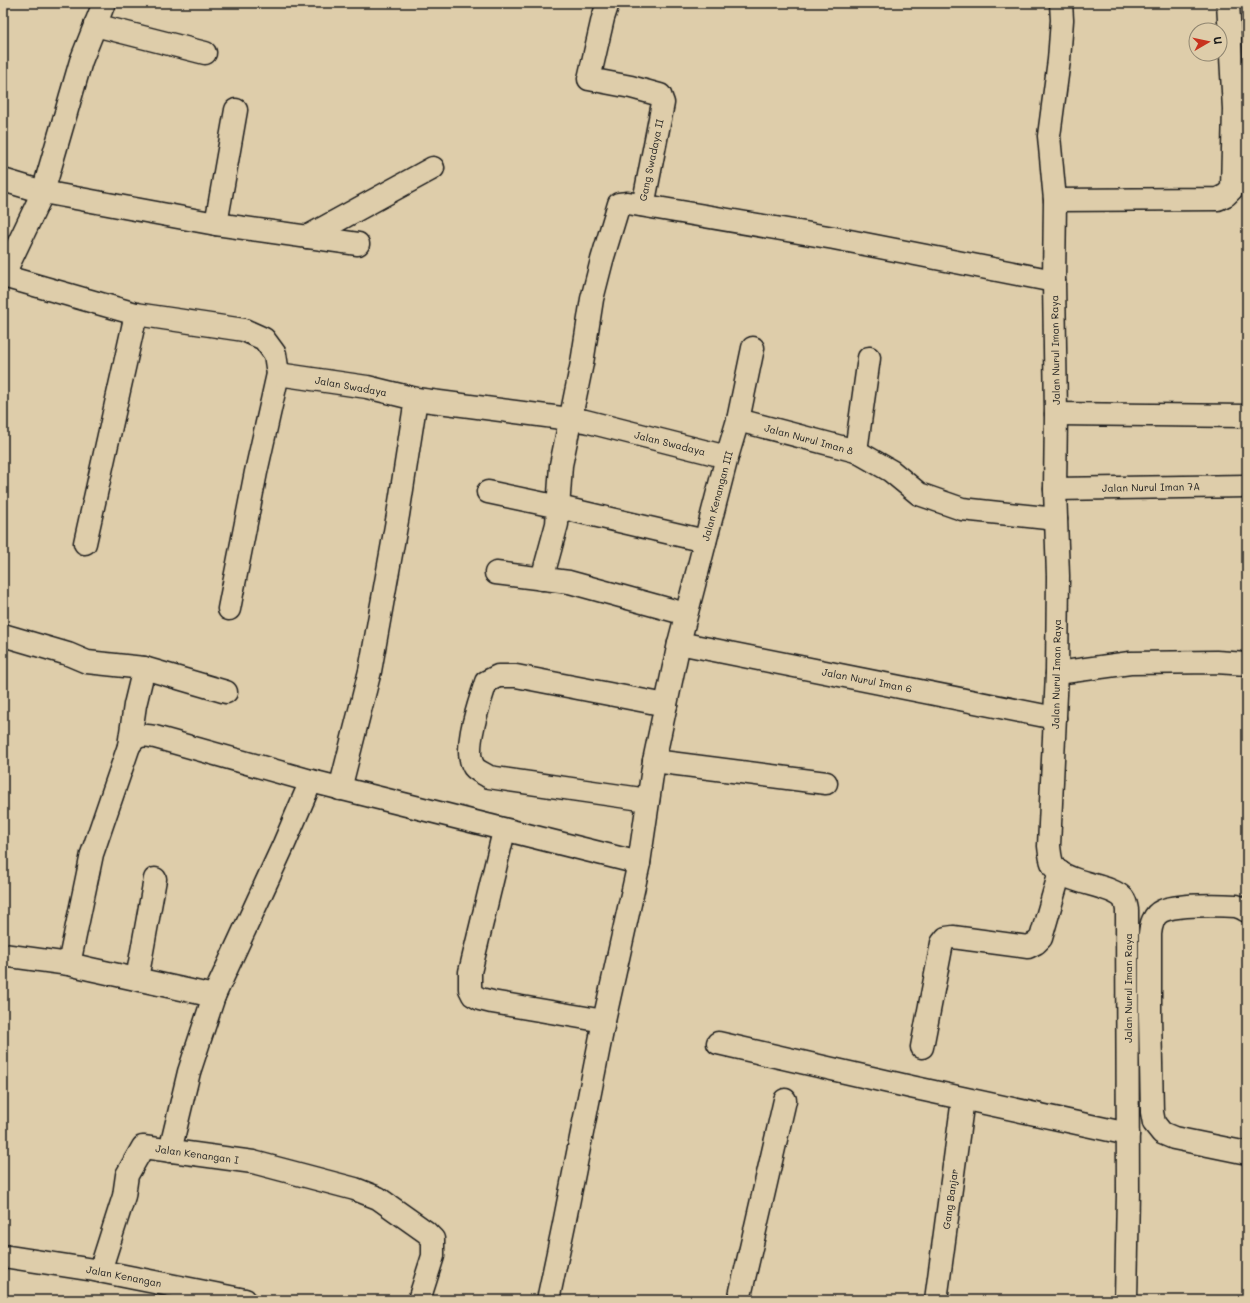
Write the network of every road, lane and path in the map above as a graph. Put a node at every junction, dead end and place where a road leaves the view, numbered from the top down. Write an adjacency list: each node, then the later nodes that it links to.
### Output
1 (104, 3): 5 (street)
2 (608, 3): 13 (street, Gang Swadaya II)
3 (1061, 3): 12 (street, Jalan Nurul Iman Raya)
4 (1228, 3): 11 (street)
5 (96, 25): 6 (street); 10 (street)
6 (205, 53)
7 (236, 110): 14 (street)
8 (433, 168): 15 (street)
9 (3, 180): 10 (street)
10 (43, 192): 14 (street); 17 (street)
11 (1237, 195): 12 (street)
12 (1055, 200): 18 (street, Jalan Nurul Iman Raya)
13 (642, 205): 18 (street); 26 (street, Gang Swadaya II)
14 (216, 224): 15 (street)
15 (307, 236): 16 (street)
16 (358, 244)
17 (3, 276): 19 (street)
18 (1054, 281): 24 (street, Jalan Nurul Iman Raya)
19 (136, 314): 22 (street); 36 (street)
20 (753, 348): 27 (street, Jalan Kenangan III)
21 (869, 358): 28 (street)
22 (278, 374): 23 (street, Jalan Swadaya); 39 (street)
23 (416, 399): 26 (street, Jalan Swadaya); 53 (street)
24 (1056, 414): 25 (street); 31 (street, Jalan Nurul Iman Raya)
25 (1247, 416)
26 (571, 419): 29 (street, Jalan Swadaya); 33 (street)
27 (738, 420): 28 (street, Jalan Nurul Iman 8); 29 (street, Jalan Kenangan III)
28 (856, 451): 34 (street, Jalan Nurul Iman 8)
29 (726, 458): 35 (street, Jalan Kenangan III)
30 (1247, 486): 31 (street, Jalan Nurul Iman 7A)
31 (1056, 489): 34 (street, Jalan Nurul Iman Raya)
32 (488, 492): 33 (street)
33 (558, 507): 35 (street); 38 (street)
34 (1056, 519): 45 (street, Jalan Nurul Iman Raya)
35 (705, 541): 40 (street, Jalan Kenangan III)
36 (85, 543)
37 (496, 573): 38 (street)
38 (542, 579): 40 (street)
39 (229, 610)
40 (686, 614): 42 (street, Jalan Kenangan III)
41 (3, 635): 44 (street)
42 (679, 643): 47 (street, Jalan Kenangan III); 48 (street, Jalan Nurul Iman 6)
43 (1247, 664): 45 (street)
44 (144, 668): 46 (street); 49 (street)
45 (1057, 673): 48 (street, Jalan Nurul Iman Raya)
46 (226, 692)
47 (666, 705): 50 (street, Jalan Kenangan III); 54 (street)
48 (1055, 718): 57 (street, Jalan Nurul Iman Raya)
49 (129, 746): 51 (street); 61 (street)
50 (654, 760): 52 (street); 54 (street, Jalan Kenangan III)
51 (310, 781): 53 (street); 63 (street)
52 (826, 783)
53 (340, 788): 55 (street)
54 (648, 800): 56 (street, Jalan Kenangan III)
55 (504, 831): 56 (street); 64 (street)
56 (639, 864): 64 (street, Jalan Kenangan III)
57 (1060, 872): 66 (street); 69 (street, Jalan Nurul Iman Raya)
58 (155, 879): 62 (street)
59 (1247, 911): 71 (street)
60 (3, 955): 61 (street)
61 (69, 964): 62 (street)
62 (137, 979): 63 (street)
63 (214, 996): 70 (street)
64 (604, 1021): 76 (street, Jalan Kenangan III)
65 (718, 1043): 67 (street)
66 (922, 1047)
67 (963, 1098): 69 (street); 78 (street, Gang Banjar)
68 (785, 1100): 77 (street)
69 (1128, 1134): 79 (street, Jalan Nurul Iman Raya)
70 (170, 1151): 73 (street, Jalan Kenangan I); 75 (street, Jalan Kenangan I)
71 (1247, 1153)
72 (3, 1256): 73 (street, Jalan Kenangan)
73 (100, 1271): 74 (street, Jalan Kenangan)
74 (245, 1300)
75 (419, 1300)
76 (548, 1300)
77 (739, 1300)
78 (936, 1300)
79 (1126, 1300)

